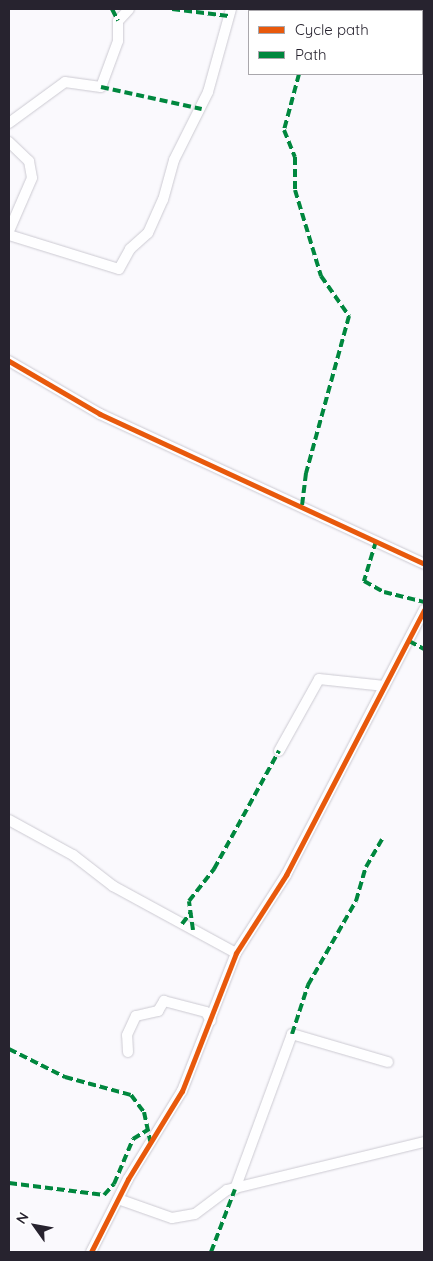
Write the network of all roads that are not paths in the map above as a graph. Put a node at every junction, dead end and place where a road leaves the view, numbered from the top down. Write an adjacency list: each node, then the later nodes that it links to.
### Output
1 (129, 9): 3 (street)
2 (231, 9): 6 (street)
3 (9, 123)
4 (9, 142): 5 (street)
5 (9, 231)
6 (9, 235)
7 (9, 361): 8 (street)
8 (424, 564)
9 (424, 610): 10 (street)
10 (385, 686): 11 (street); 13 (street)
11 (279, 751)
12 (9, 820): 13 (street)
13 (236, 953): 14 (street)
14 (211, 1021): 15 (street); 19 (street)
15 (128, 1052)
16 (388, 1062): 18 (street)
17 (424, 1142): 18 (street)
18 (234, 1189): 19 (street)
19 (118, 1199): 20 (street)
20 (91, 1252)

